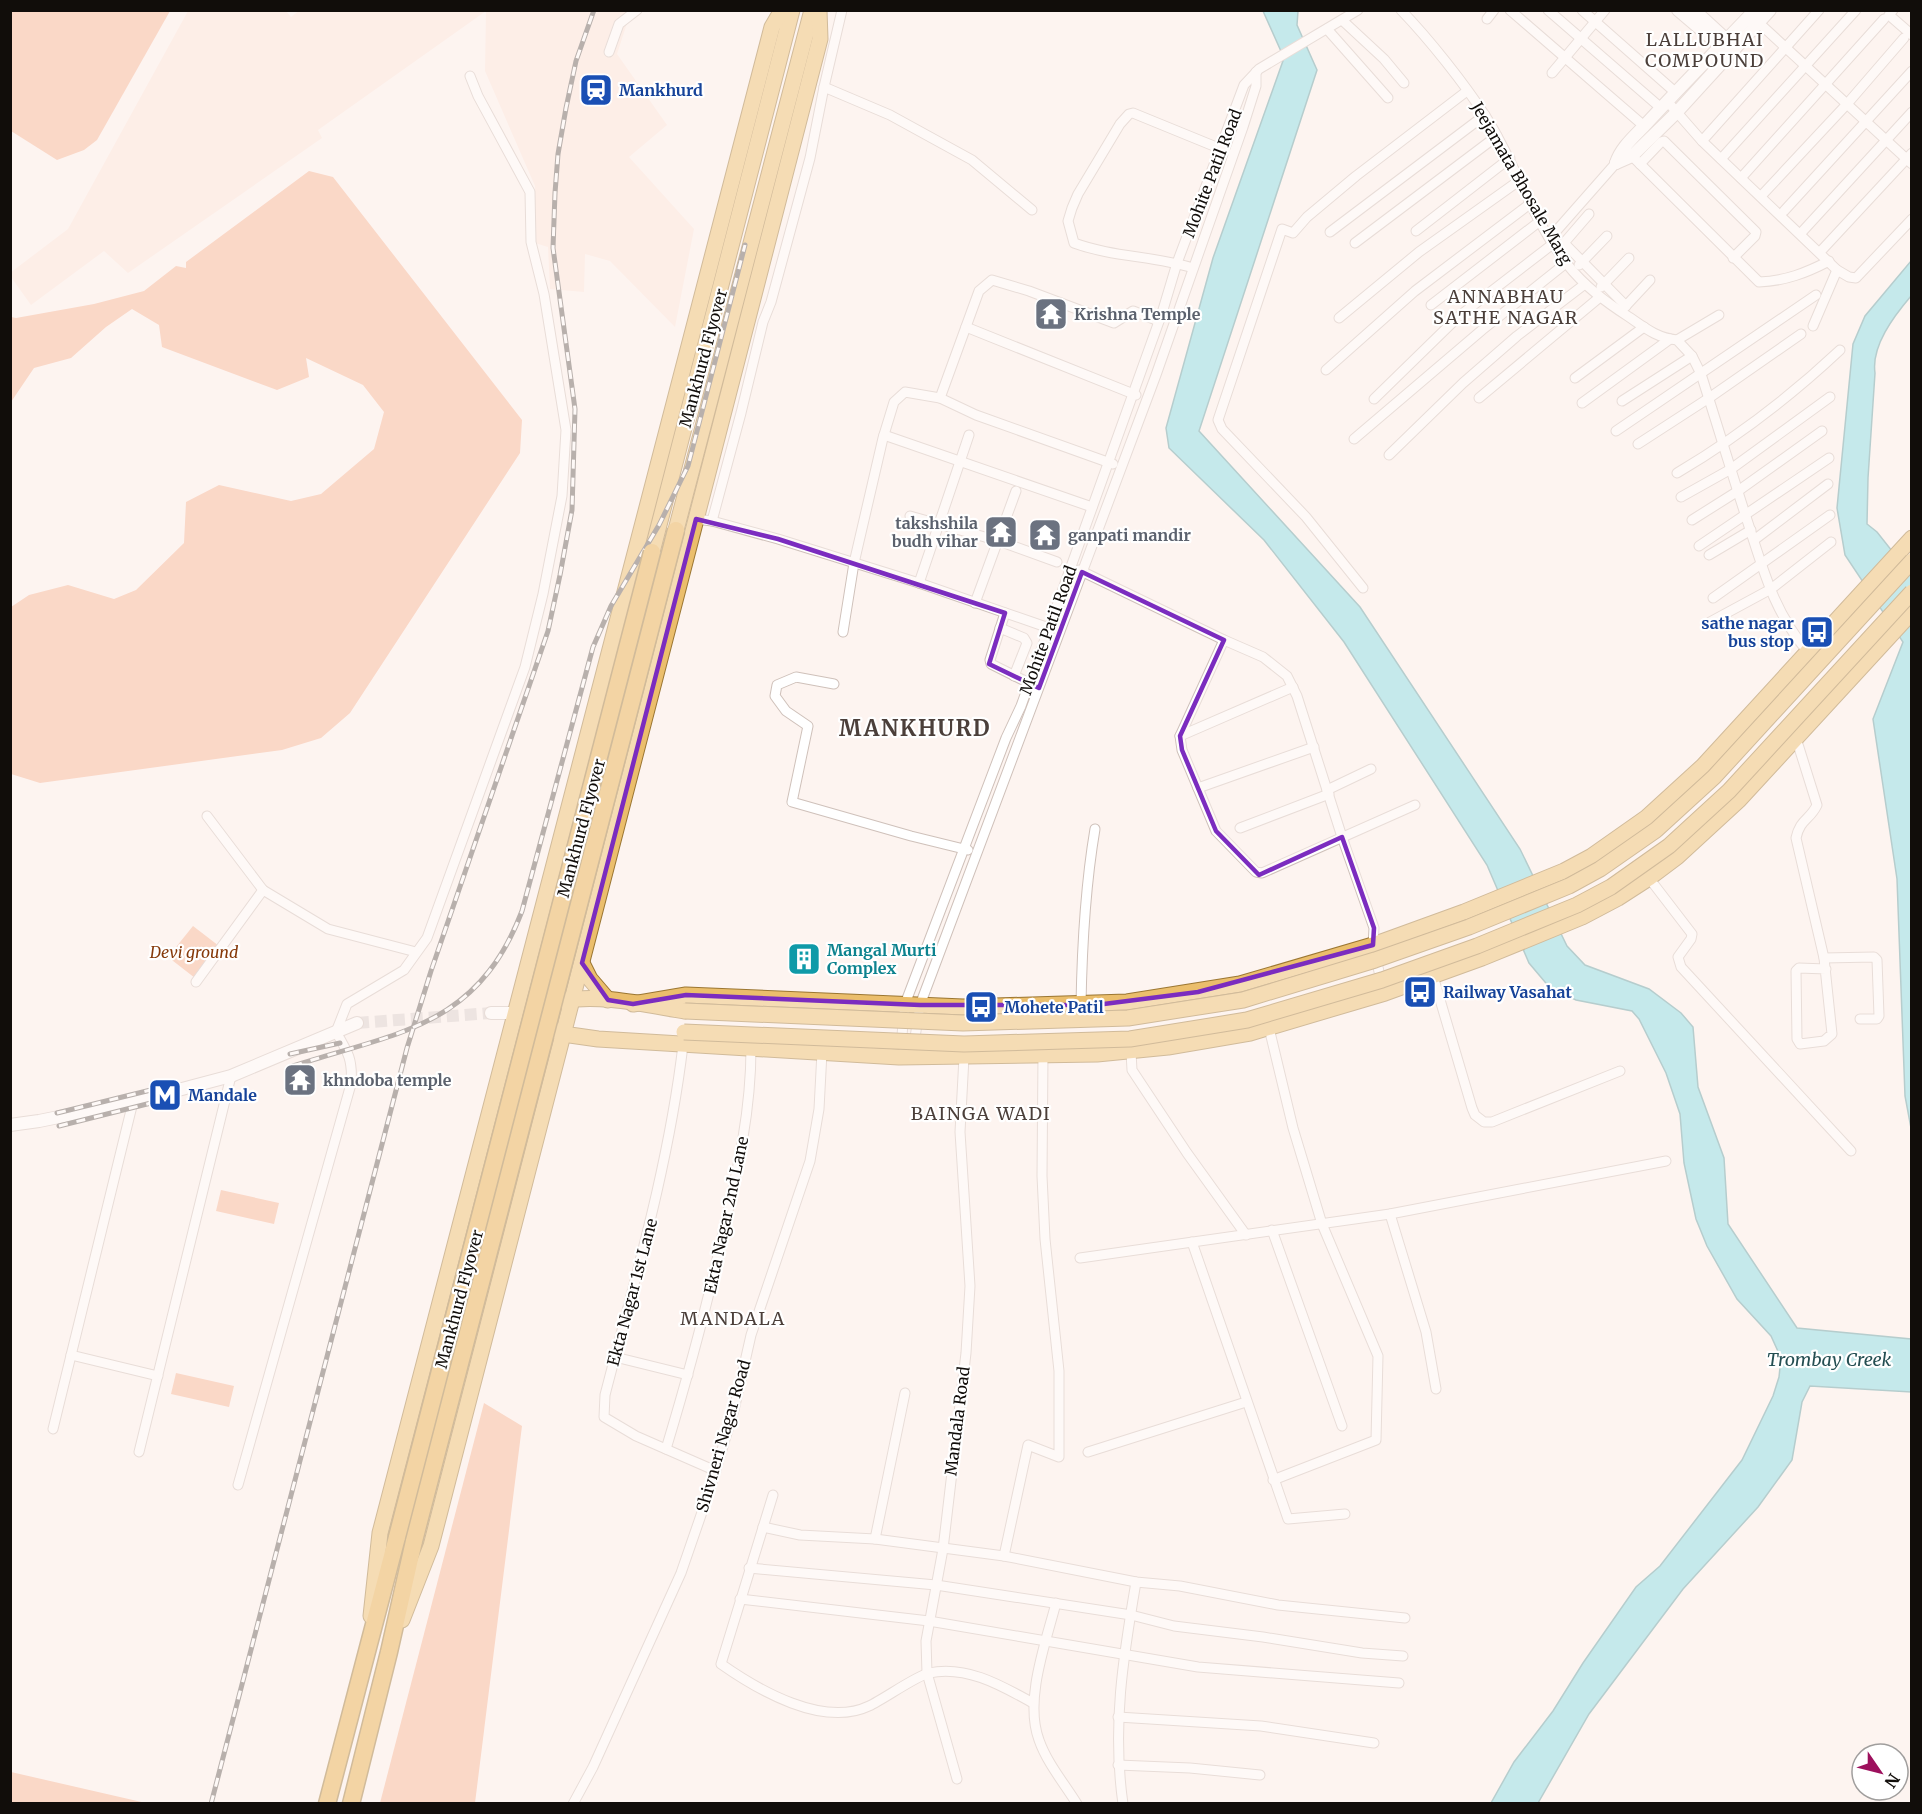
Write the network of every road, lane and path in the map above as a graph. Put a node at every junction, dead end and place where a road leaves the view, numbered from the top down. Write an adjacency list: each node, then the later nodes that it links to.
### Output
1 (637, 10): 33 (street)
2 (776, 10): 26 (highway)
3 (782, 10): 26 (highway)
4 (792, 10): 157 (highway, Mankhurd Flyover)
5 (812, 10): 151 (highway, Mankhurd Flyover)
6 (819, 10): 29 (highway)
7 (828, 10): 29 (highway)
8 (842, 10): 42 (street)
9 (1358, 10): 23 (street)
10 (1401, 10): 43 (street, Jeejamata Bhosale Marg)
11 (1494, 10): 24 (street)
12 (1510, 10): 34 (street)
13 (1548, 10): 30 (street)
14 (1581, 10): 25 (street)
15 (1605, 10): 25 (street)
16 (1678, 10): 31 (street)
17 (1694, 10): 31 (street)
18 (1770, 10): 21 (street)
19 (1819, 10): 32 (street)
20 (1856, 10): 35 (street)
21 (1754, 14): 31 (street); 32 (street)
22 (1888, 14): 28 (street); 41 (street)
23 (1344, 16): 27 (street); 40 (street)
24 (1487, 19)
25 (1595, 22): 30 (street); 45 (street)
26 (772, 27): 219 (highway)
27 (1327, 29): 37 (street); 44 (street)
28 (1908, 36): 46 (street)
29 (820, 39): 99 (highway)
30 (1581, 39): 34 (street); 45 (street)
31 (1728, 47): 45 (street); 48 (street)
32 (1786, 47): 35 (street); 55 (street)
33 (609, 52)
34 (1565, 58): 38 (street); 52 (street)
35 (1806, 67): 41 (street); 61 (street)
36 (1911, 71): 50 (street)
37 (1256, 72): 51 (street, Mohite Patil Road); 53 (street)
38 (1552, 73)
39 (471, 76): 206 (street)
40 (1404, 83)
41 (1825, 84): 46 (street); 65 (street)
42 (824, 87): 70 (street); 103 (street)
43 (1467, 91): 49 (street, Jeejamata Bhosale Marg); 166 (street)
44 (1388, 98)
45 (1668, 100): 48 (street); 52 (street)
46 (1847, 104): 50 (street); 68 (street)
47 (1911, 112): 56 (street)
48 (1676, 113): 55 (street); 59 (street)
49 (1485, 115): 54 (street, Jeejamata Bhosale Marg); 78 (street)
50 (1866, 122): 56 (street); 71 (street)
51 (1230, 124): 53 (street); 57 (street, Mohite Patil Road)
52 (1644, 126): 59 (street)
53 (1242, 128): 58 (street)
54 (1497, 136): 60 (street, Jeejamata Bhosale Marg); 82 (street)
55 (1702, 141): 61 (street)
56 (1886, 141): 62 (street); 79 (street)
57 (1221, 149): 58 (street); 64 (street, Mohite Patil Road); 88 (street)
58 (1233, 154): 66 (street)
59 (1632, 156): 63 (street); 85 (street); 85 (street)
60 (1510, 158): 67 (street, Jeejamata Bhosale Marg); 76 (street)
61 (1721, 159): 65 (street)
62 (1910, 159): 83 (street)
63 (1616, 163): 75 (street)
64 (1212, 176): 66 (street); 88 (street, Mohite Patil Road)
65 (1741, 178): 79 (street)
66 (1224, 180): 90 (street)
67 (1520, 180): 69 (street, Jeejamata Bhosale Marg); 101 (street)
68 (1763, 194)
69 (1531, 203): 74 (street, Jeejamata Bhosale Marg); 113 (street)
70 (1032, 210)
71 (1784, 211)
72 (1589, 214): 77 (street)
73 (1911, 219): 91 (street)
74 (1540, 221): 81 (street, Jeejamata Bhosale Marg); 97 (street)
75 (1564, 223): 77 (street); 81 (street)
76 (1416, 231)
77 (1574, 231): 87 (street)
78 (1330, 232)
79 (1801, 233): 83 (street)
80 (1607, 236): 87 (street)
81 (1552, 240): 89 (street, Jeejamata Bhosale Marg); 122 (street)
82 (1355, 243)
83 (1820, 252): 86 (street)
84 (1629, 258): 94 (street)
85 (1733, 258): 86 (street)
86 (1829, 261): 91 (street)
87 (1582, 262): 89 (street); 94 (street)
88 (1178, 263): 90 (street); 102 (street, Mohite Patil Road)
89 (1570, 267): 93 (street, Jeejamata Bhosale Marg); 129 (street)
90 (1193, 268): 112 (street)
91 (1837, 270): 104 (street)
92 (1650, 280): 98 (street)
93 (1585, 284): 95 (street, Jeejamata Bhosale Marg); 132 (street)
94 (1604, 284): 95 (street); 98 (street)
95 (1598, 295): 98 (street, Jeejamata Bhosale Marg); 120 (street)
96 (1816, 295): 114 (street)
97 (1431, 305)
98 (1623, 308): 106 (street, Jeejamata Bhosale Marg)
99 (750, 314): 103 (street); 147 (highway)
100 (1719, 315): 108 (street)
101 (1339, 318)
102 (1159, 321): 105 (street); 111 (street, Mohite Patil Road)
103 (763, 322): 147 (street)
104 (1813, 326)
105 (966, 327): 116 (street); 118 (street)
106 (1644, 327): 108 (street, Jeejamata Bhosale Marg); 115 (street)
107 (1801, 334): 121 (street)
108 (1674, 339): 110 (street, Jeejamata Bhosale Marg); 124 (street)
109 (1840, 350): 131 (street)
110 (1692, 356): 114 (street, Jeejamata Bhosale Marg); 123 (street)
111 (1144, 365): 112 (street); 116 (street, Mohite Patil Road)
112 (1158, 369): 119 (street)
113 (1326, 370)
114 (1701, 374): 121 (street, Jeejamata Bhosale Marg); 125 (street)
115 (1575, 378)
116 (1133, 394): 119 (street); 135 (street, Mohite Patil Road)
117 (1830, 397): 137 (street)
118 (940, 398): 127 (street); 135 (street)
119 (1147, 398): 136 (street)
120 (1479, 398)
121 (1709, 398): 130 (street); 131 (street, Jeejamata Bhosale Marg)
122 (1374, 399)
123 (1622, 401)
124 (1581, 403)
125 (1616, 431)
126 (1822, 432): 141 (street)
127 (884, 435): 134 (street); 161 (street)
128 (969, 435): 134 (street)
129 (1354, 439)
130 (1638, 444)
131 (1723, 445): 137 (street, Jeejamata Bhosale Marg); 138 (street)
132 (1389, 455)
133 (1829, 458): 146 (street)
134 (960, 461): 143 (street); 149 (street)
135 (1108, 463): 136 (street); 143 (street, Mohite Patil Road)
136 (1121, 467): 164 (street)
137 (1731, 469): 141 (street, Jeejamata Bhosale Marg); 142 (street)
138 (1677, 473)
139 (1828, 484): 154 (street)
140 (1016, 491): 153 (street)
141 (1738, 491): 146 (street, Jeejamata Bhosale Marg); 148 (street)
142 (1681, 497)
143 (1092, 507): 163 (street, Mohite Patil Road)
144 (1830, 515): 162 (street)
145 (910, 516): 149 (street)
146 (1746, 516): 150 (street, Jeejamata Bhosale Marg); 156 (street)
147 (704, 520): 151 (highway); 161 (street)
148 (1692, 520)
149 (939, 524): 153 (street); 165 (street)
150 (1750, 530): 154 (street, Jeejamata Bhosale Marg); 158 (street)
151 (684, 533): 208 (highway); 275 (highway, Mankhurd Flyover, bridge)
152 (1911, 538): 179 (highway)
153 (999, 540): 160 (street); 170 (street)
154 (1754, 540): 162 (street, Jeejamata Bhosale Marg)
155 (1831, 542): 167 (street)
156 (1699, 546)
157 (652, 552): 274 (highway, Mankhurd Flyover, bridge)
158 (1709, 555)
159 (1911, 561): 215 (highway, bridge)
160 (1057, 562)
161 (854, 563): 165 (street); 177 (street)
162 (1761, 565): 167 (street, Jeejamata Bhosale Marg); 169 (street)
163 (1071, 566): 164 (street); 175 (street, Mohite Patil Road)
164 (1082, 572): 176 (street); 178 (street)
165 (919, 583): 170 (street)
166 (1363, 588)
167 (1771, 589): 173 (street); 179 (street, Jeejamata Bhosale Marg)
168 (1911, 592): 225 (highway, bridge)
169 (1713, 598)
170 (975, 603): 172 (street)
171 (1911, 612): 187 (highway)
172 (1005, 613): 174 (street); 175 (street)
173 (1710, 622)
174 (1000, 628): 180 (street); 180 (street)
175 (1049, 628): 176 (street); 181 (street, Mohite Patil Road)
176 (1060, 630): 185 (street)
177 (843, 632)
178 (1224, 640): 183 (street); 186 (street)
179 (1808, 651): 189 (highway)
180 (1014, 676): 181 (street)
181 (1029, 683): 184 (street, Mohite Patil Road)
182 (834, 684): 201 (street)
183 (1293, 687): 186 (street); 188 (street)
184 (1024, 699): 185 (street); 191 (street, Mohite Patil Road)
185 (1034, 702): 193 (street)
186 (1180, 736): 192 (street)
187 (1796, 738): 195 (highway); 207 (street)
188 (1314, 747): 192 (street); 194 (street)
189 (1703, 766): 195 (highway); 205 (highway)
190 (1371, 769): 194 (street)
191 (988, 788): 193 (street); 201 (street, Mohite Patil Road)
192 (1198, 788): 200 (street)
193 (1000, 792): 202 (street)
194 (1328, 792): 198 (street); 200 (street)
195 (1739, 800): 203 (highway)
196 (1415, 805): 200 (street)
197 (207, 816): 204 (street)
198 (1240, 828)
199 (1095, 829): 217 (street)
200 (1342, 837): 205 (street)
201 (965, 848): 202 (street); 216 (street, Mohite Patil Road)
202 (977, 853): 216 (street)
203 (1649, 878): 210 (highway); 236 (street)
204 (263, 890): 206 (street); 211 (street)
205 (1373, 945): 212 (street); 217 (highway)
206 (416, 952): 223 (street)
207 (1824, 958): 209 (street); 220 (street)
208 (582, 963): 213 (highway); 214 (highway)
209 (1826, 969): 209 (street)
210 (1433, 976): 212 (highway); 232 (street)
211 (196, 982)
212 (1384, 993): 222 (highway)
213 (572, 999): 214 (highway); 219 (highway); 224 (highway)
214 (608, 1000): 215 (highway)
215 (633, 1004): 216 (highway)
216 (912, 1005): 217 (highway); 230 (street, Mohite Patil Road); 230 (street)
217 (1081, 1005)
218 (491, 1013): 219 (street)
219 (515, 1013): 224 (highway); 274 (highway)
220 (1860, 1019)
221 (357, 1023): 223 (street)
222 (1269, 1028): 228 (highway); 239 (street)
223 (336, 1032): 233 (street); 258 (street)
224 (563, 1034): 225 (highway); 275 (highway)
225 (683, 1038): 226 (highway); 245 (street, Ekta Nagar 1st Lane)
226 (751, 1048): 227 (highway); 246 (street, Ekta Nagar 2nd Lane)
227 (822, 1052): 230 (highway); 256 (street, Shivneri Nagar Road)
228 (1131, 1052): 229 (highway); 241 (street)
229 (1043, 1055): 231 (highway); 264 (street)
230 (906, 1057): 231 (highway)
231 (964, 1057): 263 (street, Mandala Road)
232 (1620, 1071)
233 (231, 1076): 234 (street); 247 (street)
234 (133, 1102): 235 (street); 244 (street)
235 (10, 1125)
236 (1851, 1151)
237 (1666, 1161): 238 (street)
238 (1390, 1214): 239 (street); 248 (street)
239 (1325, 1224): 240 (street); 257 (street)
240 (1272, 1230): 241 (street); 251 (street)
241 (1246, 1235): 242 (street)
242 (1192, 1242): 243 (street); 250 (street)
243 (1080, 1258)
244 (71, 1355): 247 (street); 252 (street)
245 (615, 1357): 246 (street); 253 (street, Ekta Nagar 1st Lane)
246 (688, 1375): 253 (street, Ekta Nagar 2nd Lane)
247 (158, 1376): 254 (street)
248 (1436, 1389)
249 (905, 1393): 262 (street)
250 (1246, 1402): 255 (street); 257 (street)
251 (1342, 1426)
252 (53, 1429)
253 (666, 1449): 256 (street, Ekta Nagar 1st Lane)
254 (139, 1452)
255 (1088, 1452)
256 (716, 1471): 288 (street, Shivneri Nagar Road)
257 (1273, 1480): 260 (street)
258 (238, 1485)
259 (773, 1495): 261 (street)
260 (1345, 1515)
261 (763, 1527): 262 (street); 265 (street)
262 (875, 1539): 263 (street)
263 (943, 1549): 264 (street); 267 (street, Mandala Road)
264 (1004, 1556): 266 (street)
265 (749, 1568): 267 (street); 268 (street)
266 (1136, 1582): 270 (street); 271 (street)
267 (936, 1585): 269 (street); 272 (street, Mandala Road)
268 (740, 1599): 272 (street); 278 (street)
269 (1056, 1603): 270 (street); 273 (street)
270 (1131, 1615): 276 (street); 277 (street)
271 (1405, 1618)
272 (929, 1621): 273 (street); 278 (street, Mandala Road)
273 (1047, 1640): 276 (street); 280 (street)
274 (368, 1645): 286 (highway, Mankhurd Flyover)
275 (389, 1652): 287 (highway, Mankhurd Flyover)
276 (1124, 1655): 279 (street); 281 (street)
277 (1403, 1656)
278 (927, 1673): 280 (street); 285 (street, Mandala Road)
279 (1399, 1683)
280 (1033, 1703): 289 (street)
281 (1118, 1717): 282 (street); 283 (street)
282 (1374, 1743)
283 (1118, 1765): 284 (street); 290 (street)
284 (1260, 1775)
285 (957, 1779)
286 (327, 1803)
287 (351, 1803)
288 (573, 1803)
289 (1077, 1803)
290 (1123, 1803)

